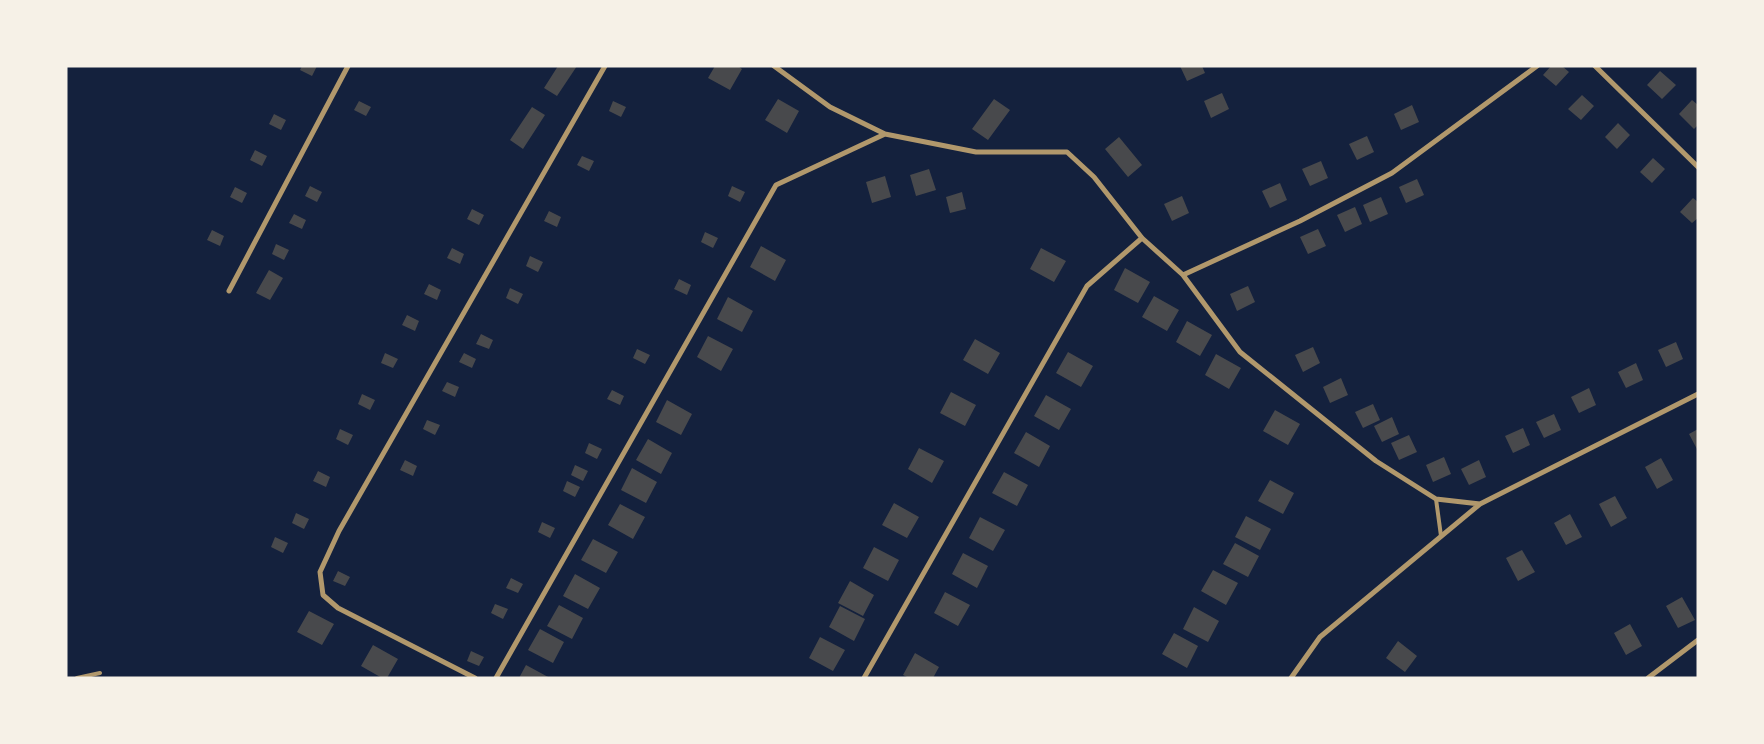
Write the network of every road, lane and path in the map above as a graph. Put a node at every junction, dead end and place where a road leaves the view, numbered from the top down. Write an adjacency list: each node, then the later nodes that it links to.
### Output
1 (348, 66): 10 (street)
2 (605, 66): 18 (street)
3 (774, 66): 6 (street)
4 (1537, 66): 9 (street)
5 (1595, 66): 7 (street)
6 (885, 134): 8 (street); 19 (street)
7 (1698, 167)
8 (1142, 238): 9 (street); 20 (street)
9 (1183, 275): 12 (street)
10 (229, 291)
11 (1698, 394): 13 (street)
12 (1436, 499): 13 (street); 14 (lane)
13 (1480, 504): 14 (street)
14 (1441, 536): 21 (street)
15 (1698, 640): 22 (street)
16 (100, 673): 17 (lane)
17 (77, 678)
18 (475, 678)
19 (496, 678)
20 (864, 678)
21 (1291, 678)
22 (1648, 678)

